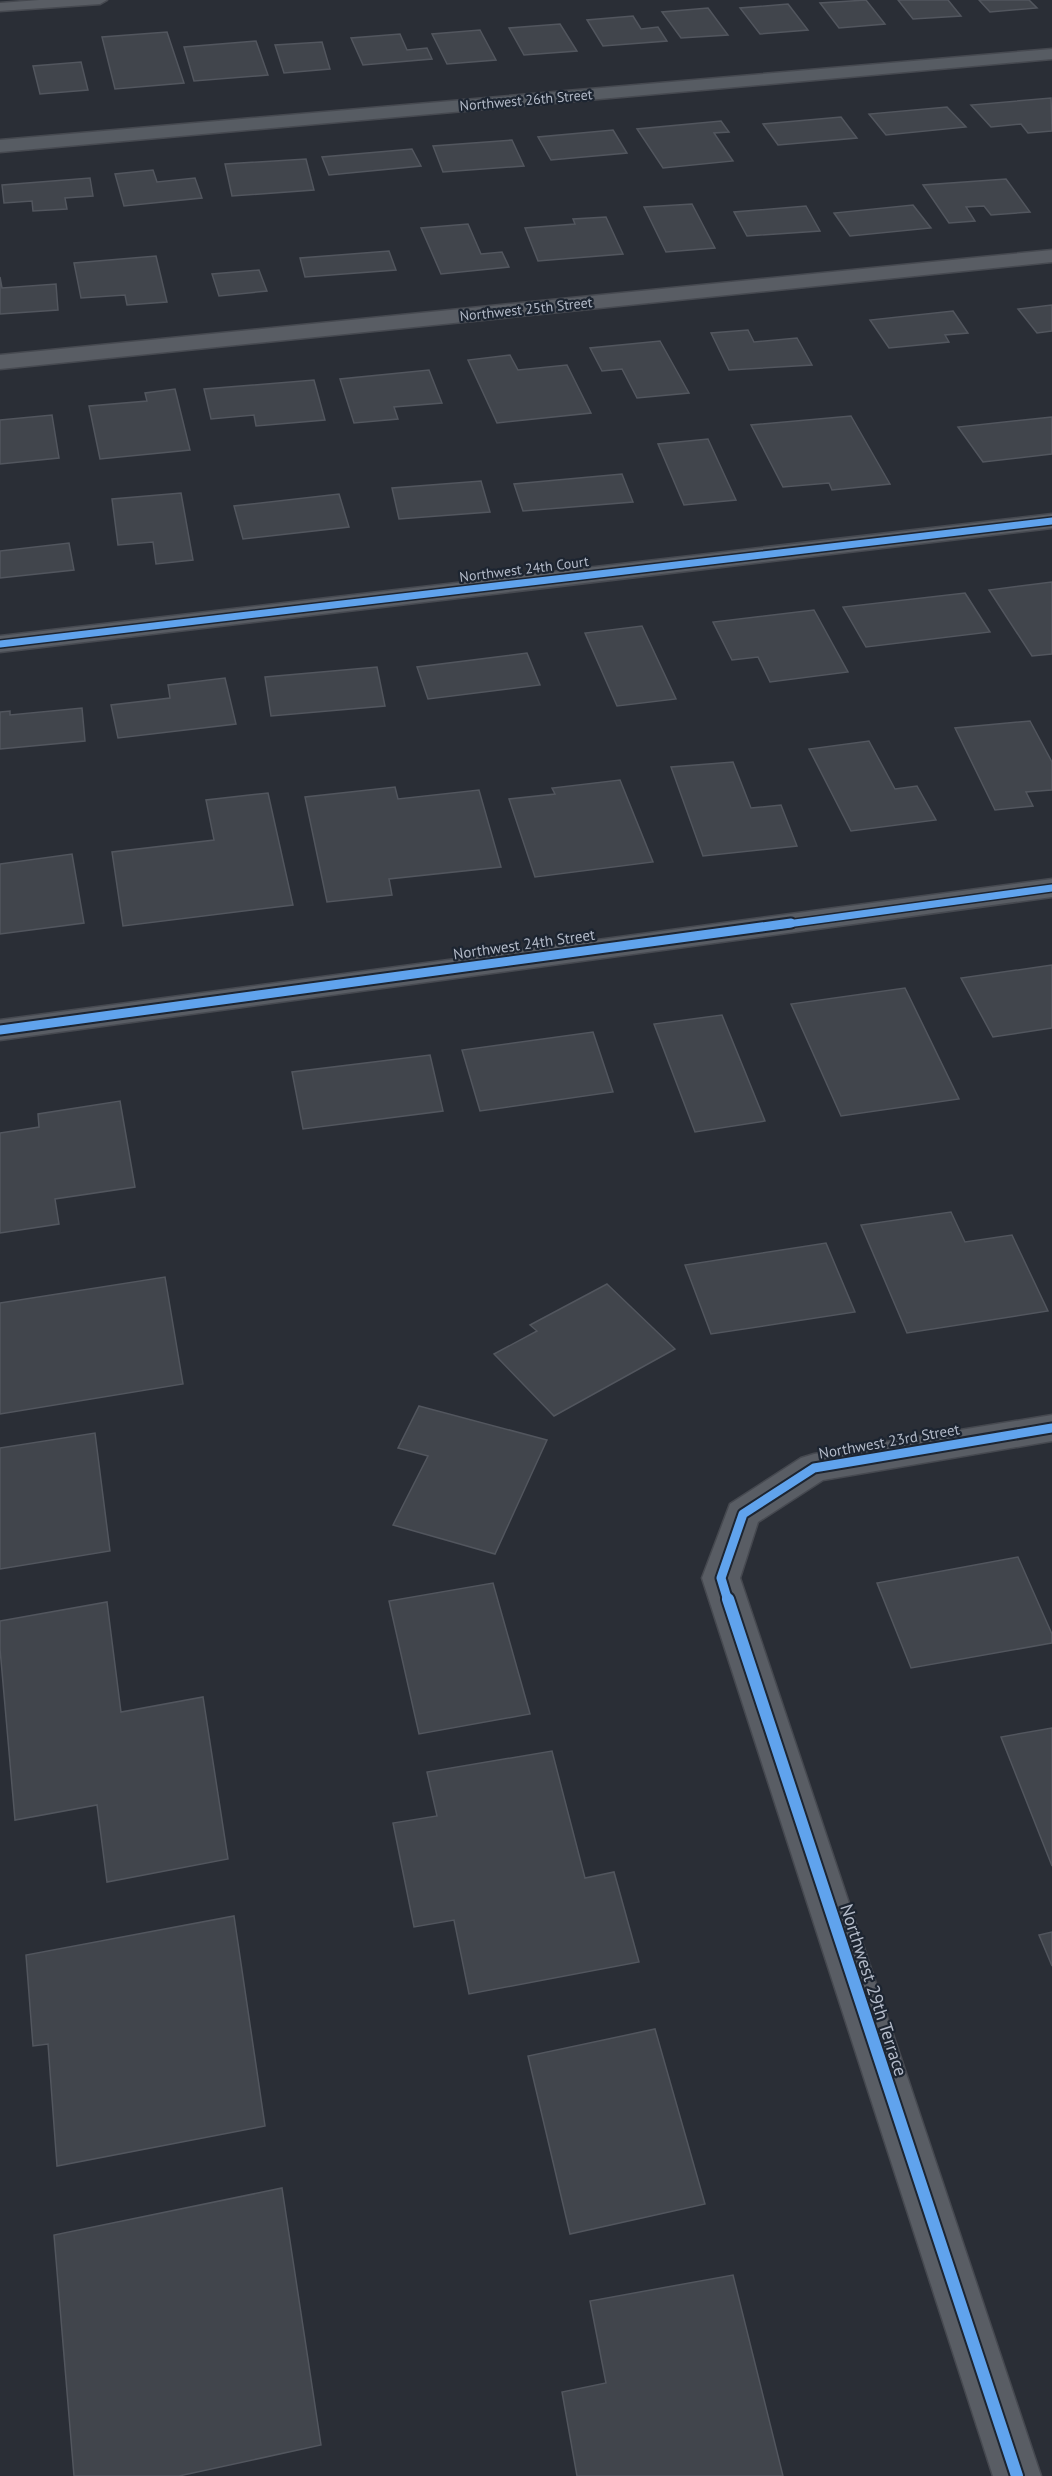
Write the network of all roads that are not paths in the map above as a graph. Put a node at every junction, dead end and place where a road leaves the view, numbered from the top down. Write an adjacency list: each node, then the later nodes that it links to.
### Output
1 (100, 0): 2 (lane)
2 (0, 8)
3 (1052, 54): 4 (street, Northwest 26th Street)
4 (0, 146)
5 (1052, 256): 6 (street, Northwest 25th Street)
6 (0, 362)
7 (1052, 520): 8 (street, Northwest 24th Court)
8 (0, 644)
9 (1052, 888): 10 (street, Northwest 24th Street)
10 (0, 1030)
11 (1052, 1428): 12 (street, Northwest 23rd Street)
12 (743, 1514): 13 (street, Northwest 29th Terrace)
13 (1017, 2476)

